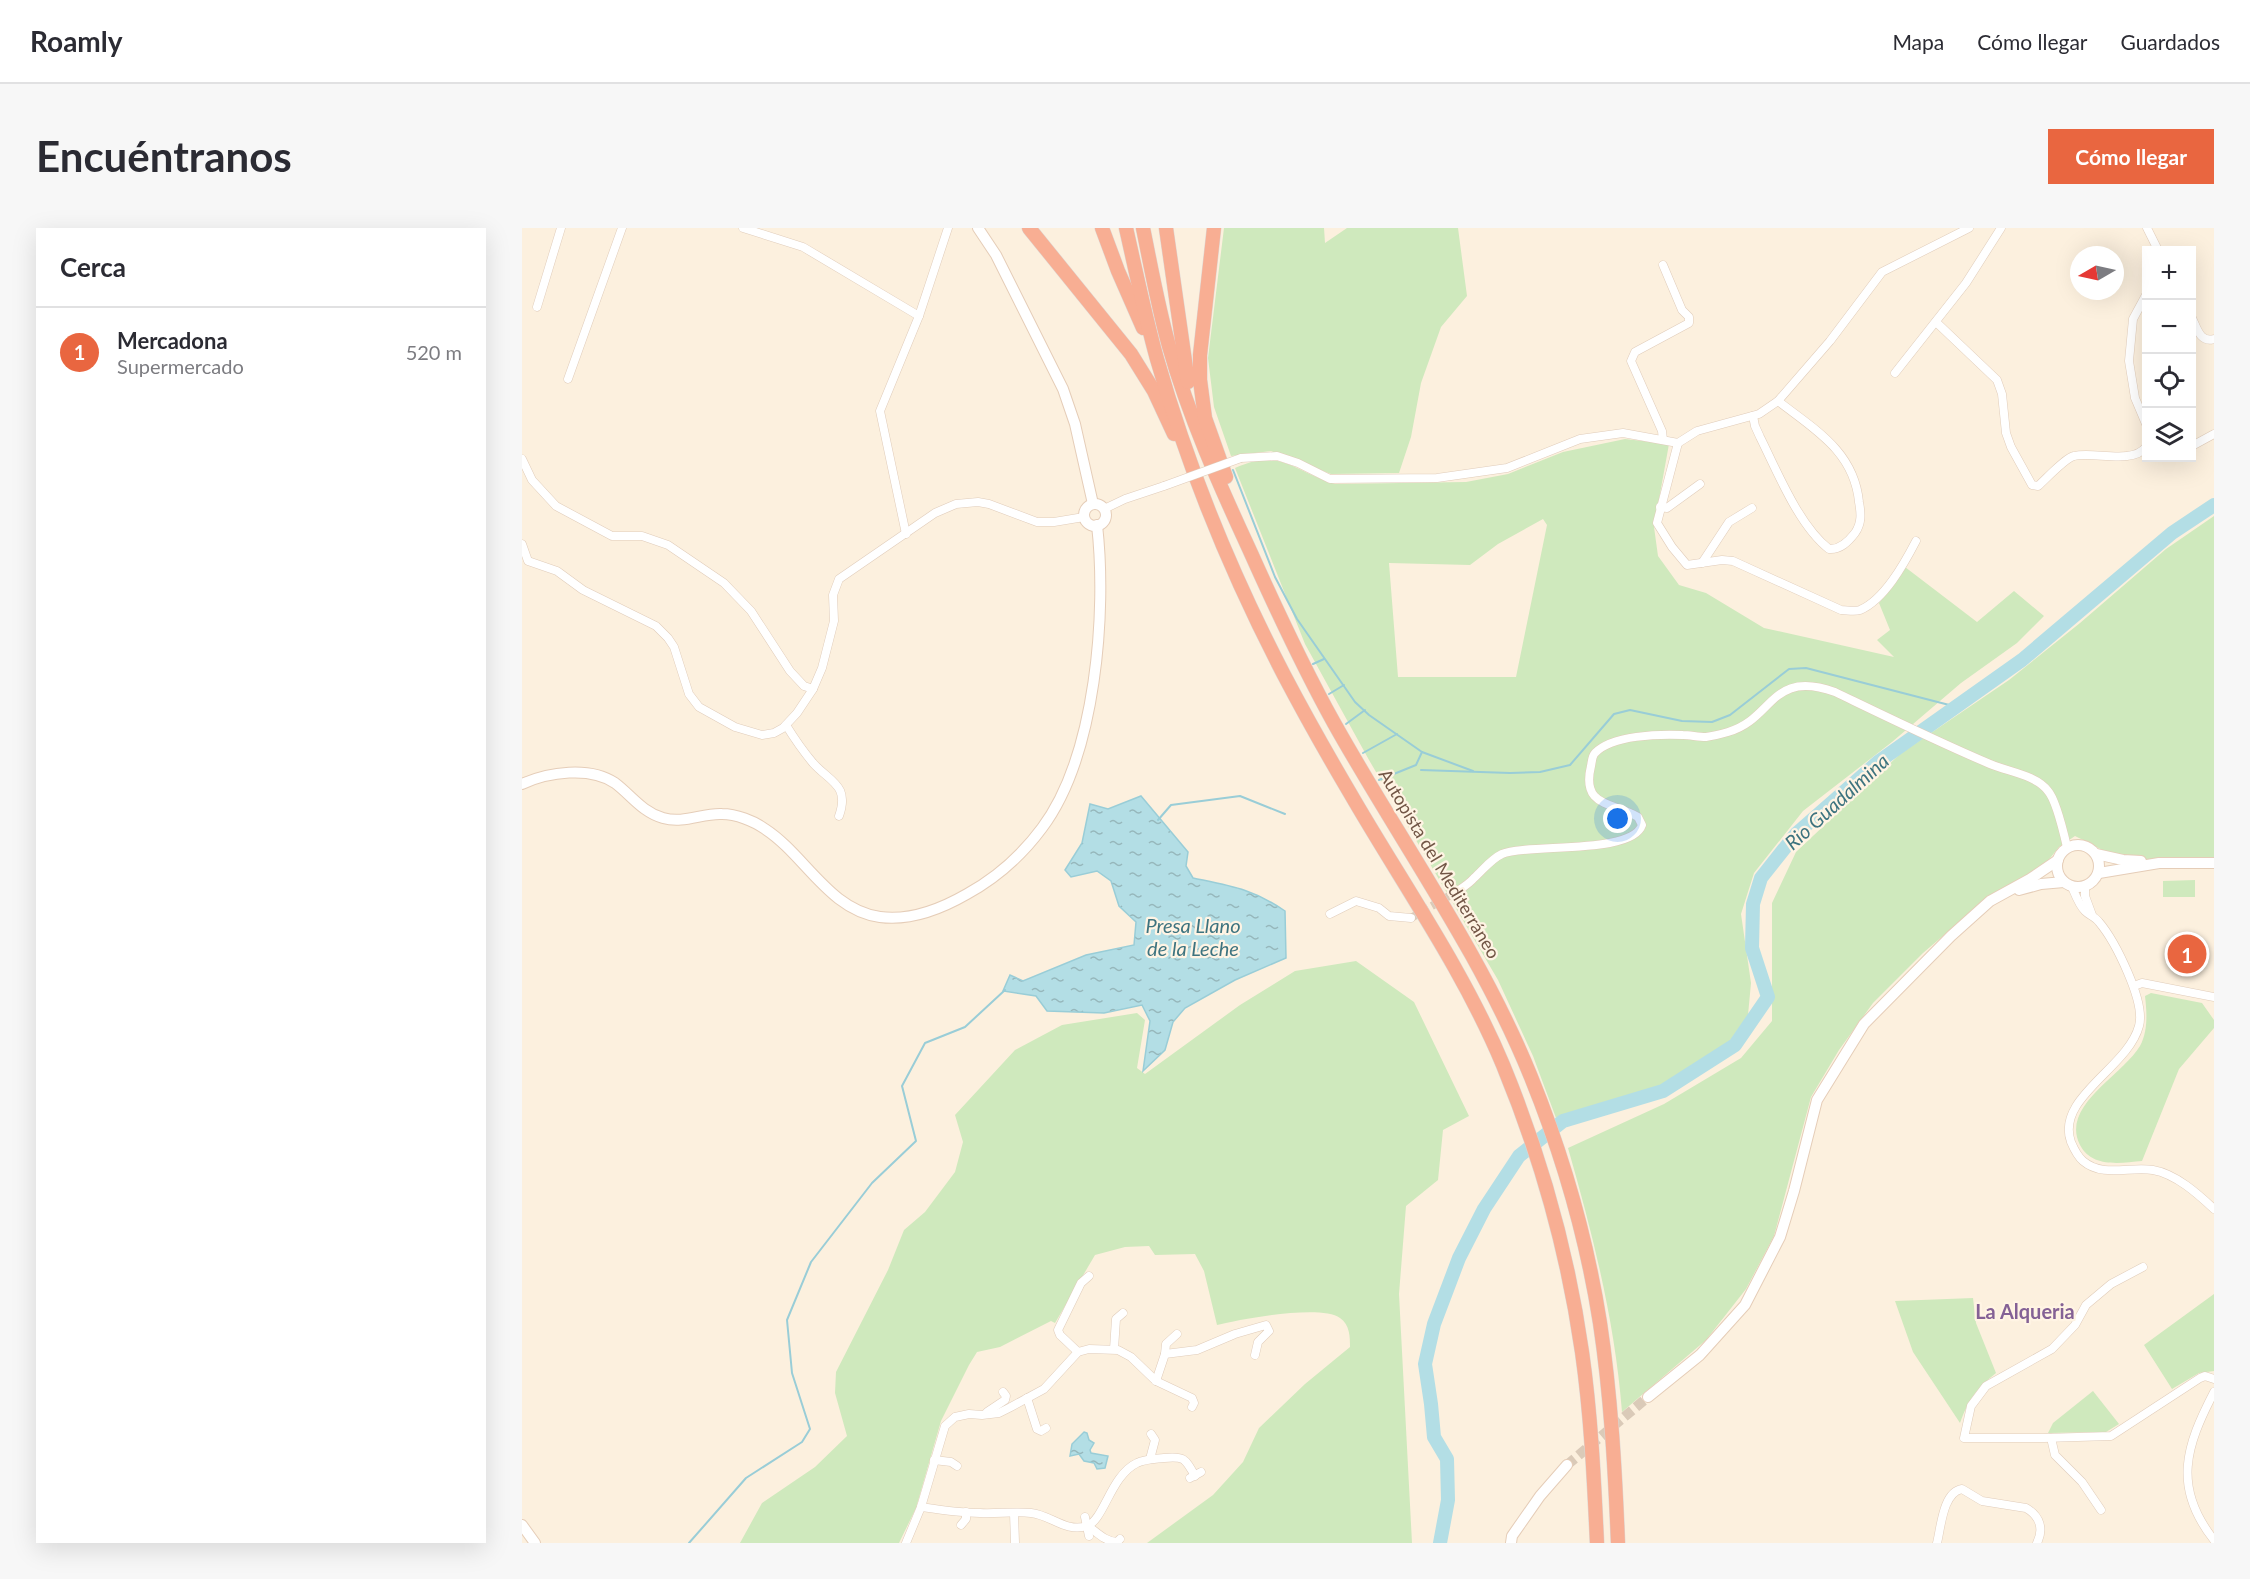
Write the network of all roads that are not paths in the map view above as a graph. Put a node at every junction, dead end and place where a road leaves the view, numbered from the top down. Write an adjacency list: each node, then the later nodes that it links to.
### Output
1 (561, 228): 22 (street)
2 (622, 228): 31 (street)
3 (743, 228): 23 (street)
4 (948, 228): 23 (street)
5 (978, 228): 44 (street)
6 (1029, 228): 43 (highway)
7 (1102, 228): 19 (highway)
8 (1108, 228): 19 (highway)
9 (1126, 228): 29 (highway)
10 (1143, 228): 26 (highway, Autopista del Mediterráneo)
11 (1159, 228): 20 (highway)
12 (1166, 228): 28 (highway)
13 (1214, 228): 55 (highway)
14 (1969, 228): 32 (street)
15 (2001, 228): 24 (street)
16 (2147, 228): 17 (street)
17 (2156, 246)
18 (1664, 265): 36 (street)
19 (1118, 271): 29 (highway)
20 (1166, 287): 26 (highway); 28 (highway)
21 (2143, 300): 33 (street)
22 (537, 306)
23 (919, 316): 50 (street)
24 (1936, 322): 30 (street); 39 (street)
25 (2196, 326): 27 (street)
26 (1164, 328): 42 (highway, Autopista del Mediterráneo)
27 (2214, 339)
28 (1181, 341): 42 (highway)
29 (1157, 360): 43 (highway)
30 (1895, 374)
31 (568, 379)
32 (1778, 400): 34 (street); 34 (street)
33 (2142, 415)
34 (1753, 416): 37 (street)
35 (2214, 434): 38 (street)
36 (1663, 440): 37 (street); 47 (street, bridge)
37 (1678, 443): 45 (street)
38 (2196, 444)
39 (2142, 452)
40 (522, 459): 56 (street)
41 (1700, 484): 45 (street)
42 (1222, 490): 55 (highway, Autopista del Mediterráneo)
43 (1201, 492): 116 (highway)
44 (1093, 504): 47 (street); 48 (street)
45 (1660, 507): 54 (street)
46 (1752, 508): 54 (street)
47 (1104, 509): 49 (street)
48 (1084, 516): 49 (street); 50 (street)
49 (1097, 525): 58 (street)
50 (906, 534): 56 (street)
51 (1916, 542): 54 (street)
52 (522, 544): 53 (street)
53 (525, 561): 57 (street)
54 (1702, 563)
55 (1280, 619): 117 (highway, Autopista del Mediterráneo)
56 (813, 689): 57 (street)
57 (786, 725): 59 (street)
58 (522, 784)
59 (839, 816)
60 (2067, 847): 61 (street); 62 (street); 68 (street)
61 (2096, 854): 63 (street); 65 (street)
62 (2058, 860): 66 (street); 70 (street)
63 (2159, 863): 64 (street); 65 (street)
64 (2214, 863)
65 (2099, 873): 67 (street)
66 (2068, 884): 67 (street); 70 (street); 71 (street)
67 (2085, 887): 71 (street)
68 (1456, 892)
69 (1330, 914): 72 (street)
70 (1974, 915): 88 (street)
71 (2092, 915): 73 (street)
72 (1411, 918)
73 (2134, 986): 74 (street); 75 (street)
74 (2214, 997)
75 (2214, 1209)
76 (2143, 1267): 95 (street)
77 (1089, 1276): 81 (street)
78 (1123, 1313): 80 (street)
79 (1177, 1334): 82 (street)
80 (1114, 1349): 81 (street); 85 (street)
81 (1078, 1352): 89 (street)
82 (1165, 1354): 83 (street); 85 (street)
83 (1255, 1355)
84 (2214, 1379): 95 (street)
85 (1156, 1381): 90 (street)
86 (1003, 1392): 91 (street)
87 (2214, 1392): 111 (street)
88 (1648, 1397)
89 (1027, 1398): 91 (street); 93 (street)
90 (1192, 1407)
91 (978, 1415): 92 (street); 97 (street)
92 (970, 1424)
93 (1046, 1428)
94 (1151, 1434): 96 (street)
95 (2051, 1438): 102 (street)
96 (1150, 1459): 100 (street); 108 (street)
97 (934, 1460): 99 (street); 101 (street)
98 (1567, 1465): 115 (street)
99 (957, 1466)
100 (1195, 1475)
101 (921, 1507): 103 (street); 114 (street)
102 (2101, 1510)
103 (966, 1512): 104 (street); 107 (street)
104 (1014, 1513): 108 (street); 112 (street)
105 (1085, 1517): 108 (street)
106 (522, 1525): 113 (street)
107 (961, 1525)
108 (1088, 1526): 109 (street); 110 (street)
109 (1089, 1536)
110 (1120, 1539)
111 (2214, 1539)
112 (1013, 1541)
113 (535, 1543)
114 (906, 1543)
115 (1511, 1543)
116 (1597, 1543)
117 (1618, 1543)
118 (1937, 1543): 119 (street)
119 (2037, 1543)

